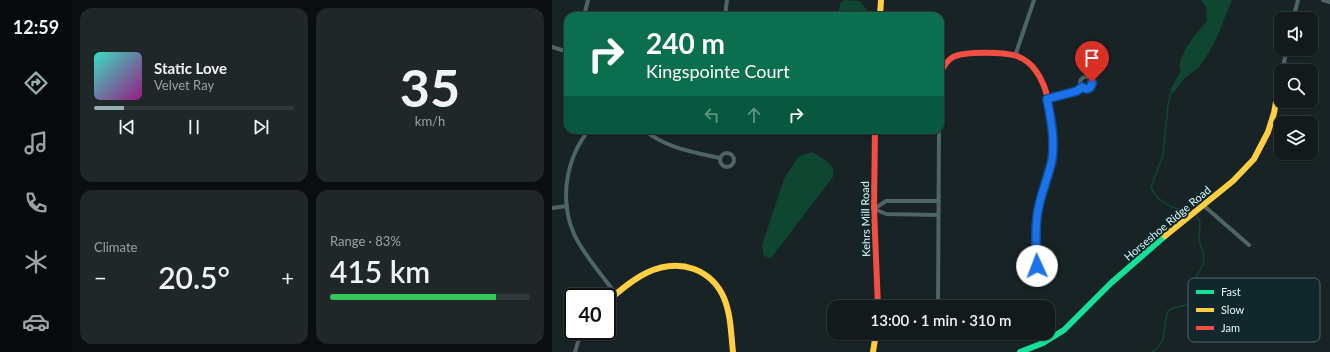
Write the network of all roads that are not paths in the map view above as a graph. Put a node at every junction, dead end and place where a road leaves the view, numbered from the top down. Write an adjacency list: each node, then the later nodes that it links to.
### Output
1 (588, 0): 8 (street)
2 (727, 0): 9 (street)
3 (881, 0): 10 (street)
4 (1034, 0): 14 (street)
5 (1298, 0): 11 (street)
6 (1323, 0): 7 (street)
7 (1330, 2)
8 (585, 12)
9 (726, 12)
10 (880, 12)
11 (1295, 12)
12 (552, 47): 13 (street)
13 (564, 51)
14 (1015, 56): 15 (street); 17 (street)
15 (944, 66)
16 (1082, 87): 17 (street)
17 (1047, 99): 31 (street)
18 (1274, 108): 25 (street, Horseshoe Ridge Road)
19 (586, 134): 26 (street)
20 (650, 134): 23 (street)
21 (875, 134): 28 (street, Kehrs Mill Road)
22 (939, 134): 24 (street)
23 (720, 158)
24 (939, 201): 28 (street); 29 (street)
25 (1203, 205): 30 (street); 41 (street, Horseshoe Ridge Road)
26 (567, 206): 27 (street); 32 (street)
27 (552, 208)
28 (874, 209): 29 (street); 34 (street, Kehrs Mill Road)
29 (938, 215): 35 (street)
30 (1249, 245)
31 (1037, 266)
32 (612, 288)
33 (616, 294): 39 (street)
34 (878, 300)
35 (938, 300)
36 (579, 340): 38 (street)
37 (875, 340): 40 (street)
38 (576, 352)
39 (733, 352)
40 (873, 352)
41 (1020, 352)

